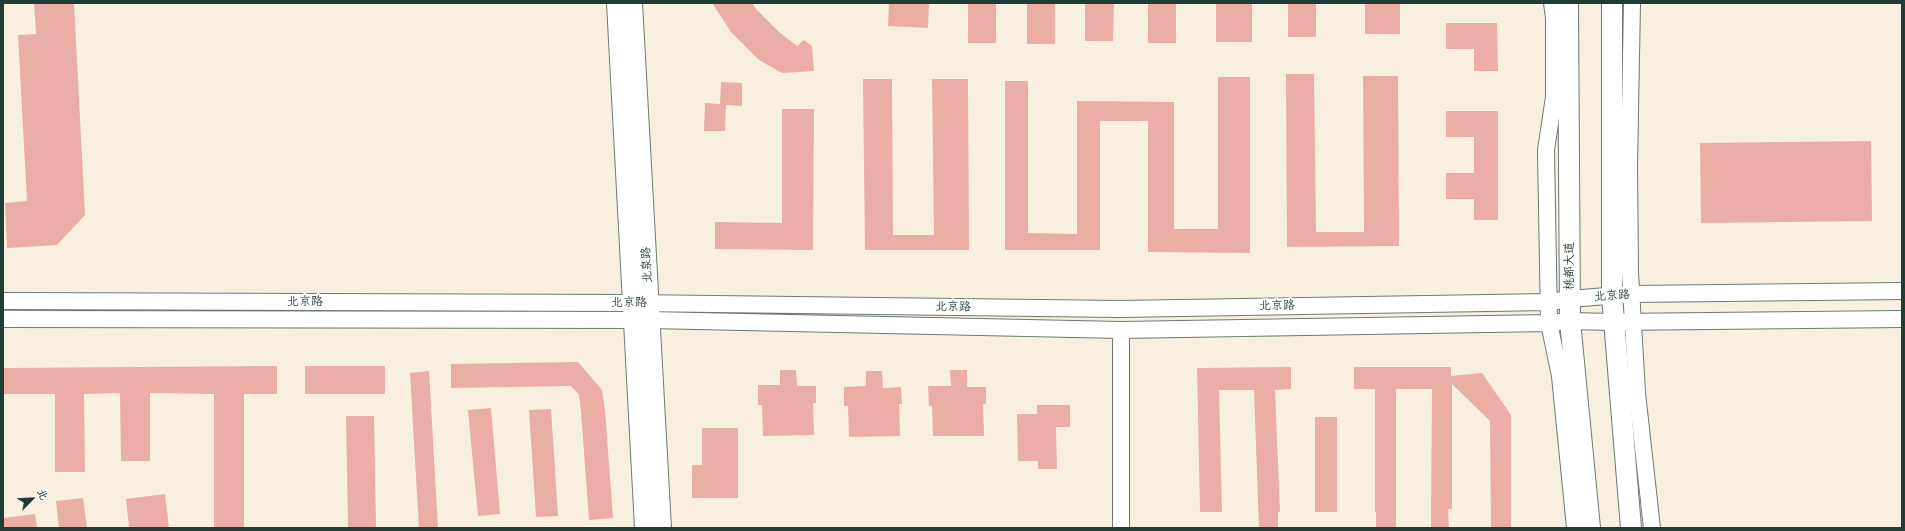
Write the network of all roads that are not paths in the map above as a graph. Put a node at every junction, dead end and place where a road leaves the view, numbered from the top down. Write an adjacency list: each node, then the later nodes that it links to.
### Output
1 (617, 3): 13 (main road, 北泉路)
2 (632, 3): 13 (main road, 北泉路)
3 (1552, 3): 12 (street)
4 (1568, 3): 10 (main road, 桃都大道)
5 (1612, 3): 9 (main road)
6 (1632, 3): 8 (street)
7 (1902, 291): 8 (street, 北京路)
8 (1631, 294): 9 (street, 北京路); 18 (street)
9 (1612, 296): 10 (street, 北京路); 17 (main road)
10 (1570, 298): 12 (street, 北京路); 16 (main road, 桃都大道)
11 (3, 301): 13 (street, 北京路)
12 (1549, 302): 13 (street, 北京路); 19 (street)
13 (641, 312): 14 (street, 北京路); 20 (street, 北京路); 21 (main road, 北泉路); 22 (main road, 北泉路)
14 (3, 319)
15 (1902, 319): 18 (street, 北京路)
16 (1570, 321): 17 (street, 北京路); 19 (street, 北京路); 25 (main road, 桃都大道)
17 (1613, 322): 18 (street, 北京路); 26 (main road)
18 (1633, 322): 27 (street)
19 (1549, 323): 20 (street, 北京路); 24 (street)
20 (1121, 330): 23 (street)
21 (645, 528)
22 (661, 528)
23 (1121, 528)
24 (1575, 528)
25 (1590, 528)
26 (1632, 528)
27 (1652, 528)

